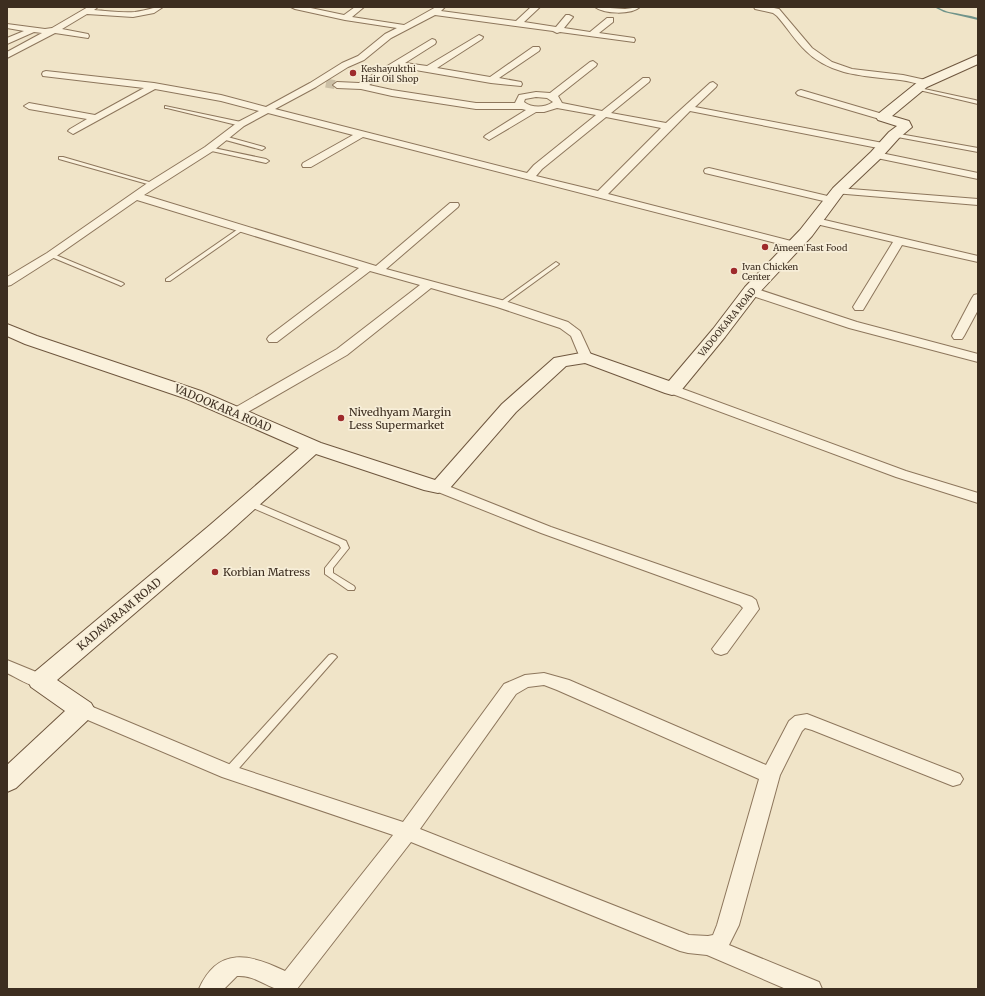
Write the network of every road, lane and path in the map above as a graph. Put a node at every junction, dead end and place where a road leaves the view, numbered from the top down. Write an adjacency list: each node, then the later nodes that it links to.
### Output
1 (94, 7): 10 (street)
2 (159, 7): 10 (street)
3 (295, 7): 12 (street)
4 (360, 7): 12 (street)
5 (536, 7): 14 (street)
6 (599, 7): 7 (street)
7 (636, 7)
8 (758, 7): 38 (street)
9 (438, 10): 14 (street); 16 (street)
10 (86, 12): 18 (street)
11 (569, 17): 19 (street)
12 (345, 18): 16 (street)
13 (610, 20): 20 (street)
14 (517, 25): 19 (street)
15 (7, 26): 17 (street)
16 (404, 27): 50 (street)
17 (32, 30): 18 (street); 24 (street)
18 (54, 30): 21 (street); 27 (street)
19 (557, 31): 20 (street)
20 (592, 35): 23 (street)
21 (85, 36)
22 (479, 37): 31 (street)
23 (630, 40)
24 (7, 41)
25 (432, 42): 29 (street)
26 (536, 49): 33 (street)
27 (7, 55)
28 (978, 59): 38 (main road)
29 (397, 64): 31 (street); 40 (street)
30 (593, 64): 42 (street)
31 (429, 69): 33 (street)
32 (46, 74): 39 (street)
33 (491, 80): 35 (street)
34 (646, 80): 51 (street)
35 (518, 84)
36 (337, 85): 40 (street)
37 (713, 85): 48 (street)
38 (922, 85): 43 (lane); 52 (main road)
39 (154, 86): 50 (street); 53 (street)
40 (361, 86): 46 (street)
41 (801, 93): 52 (street)
42 (551, 96): 44 (street); 46 (street)
43 (978, 104)
44 (556, 105): 49 (street); 51 (street)
45 (29, 106): 53 (street)
46 (523, 106): 49 (street)
47 (167, 107): 54 (lane)
48 (687, 108): 55 (street); 60 (street)
49 (534, 109): 58 (street)
50 (265, 110): 54 (street); 57 (street)
51 (604, 115): 55 (street); 69 (street)
52 (883, 117): 60 (main road, VADOOKARA ROAD)
53 (97, 118): 56 (street)
54 (242, 124): 59 (street)
55 (668, 126): 71 (street)
56 (72, 131)
57 (362, 134): 66 (street); 69 (street)
58 (489, 137)
59 (224, 138): 61 (lane); 62 (street)
60 (884, 145): 63 (lane); 68 (street); 72 (main road, VADOOKARA ROAD)
61 (262, 148)
62 (210, 149): 65 (lane); 70 (street)
63 (978, 150)
64 (61, 158): 70 (lane)
65 (266, 161)
66 (307, 165)
67 (709, 171): 72 (street)
68 (978, 176)
69 (529, 177): 71 (street)
70 (153, 184): 73 (street)
71 (601, 195): 79 (street)
72 (835, 195): 74 (street); 76 (main road, VADOOKARA ROAD)
73 (134, 196): 77 (street); 80 (street)
74 (978, 202)
75 (454, 205): 83 (street)
76 (816, 221): 78 (street); 79 (main road, VADOOKARA ROAD)
77 (241, 229): 83 (street); 84 (lane)
78 (899, 241): 81 (street); 91 (street)
79 (795, 245): 88 (main road, VADOOKARA ROAD)
80 (51, 255): 85 (street); 86 (lane)
81 (978, 259)
82 (556, 264): 90 (lane)
83 (373, 269): 87 (street); 94 (street)
84 (168, 280)
85 (7, 282)
86 (121, 284)
87 (429, 284): 90 (street); 98 (street)
88 (751, 291): 96 (street); 97 (main road, VADOOKARA ROAD)
89 (978, 298): 93 (street)
90 (501, 304): 95 (street)
91 (859, 307)
92 (7, 330): 98 (main road, VADOOKARA ROAD)
93 (958, 336)
94 (273, 339)
95 (586, 357): 97 (main road); 100 (main road)
96 (978, 358)
97 (672, 389): 101 (street)
98 (236, 413): 99 (main road, VADOOKARA ROAD)
99 (314, 447): 100 (main road, VADOOKARA ROAD); 102 (main road, KADAVARAM ROAD)
100 (438, 487): 104 (street, VADOOKARA ROAD)
101 (978, 498)
102 (249, 503): 103 (lane); 107 (main road, KADAVARAM ROAD)
103 (351, 588)
104 (721, 649)
105 (332, 657): 109 (lane)
106 (7, 666): 107 (street)
107 (40, 681): 108 (main road)
108 (82, 710): 109 (street); 112 (main road)
109 (230, 772): 113 (street)
110 (770, 775): 111 (street); 113 (street); 114 (street)
111 (954, 779)
112 (7, 781)
113 (407, 832): 114 (street); 115 (street)
114 (708, 946): 117 (street)
115 (294, 986): 116 (street)
116 (210, 989)
117 (810, 989)

